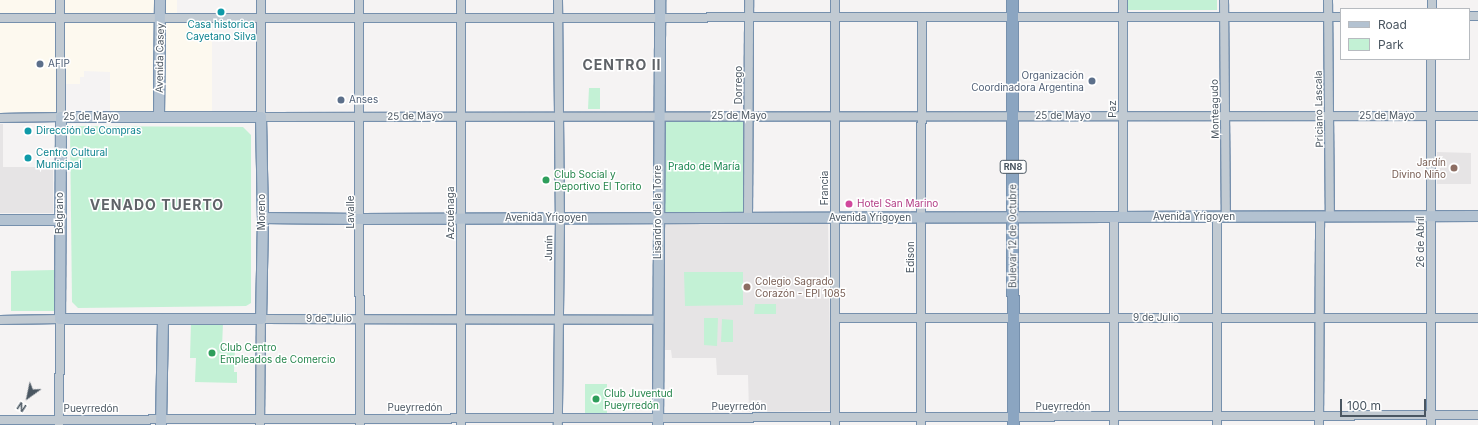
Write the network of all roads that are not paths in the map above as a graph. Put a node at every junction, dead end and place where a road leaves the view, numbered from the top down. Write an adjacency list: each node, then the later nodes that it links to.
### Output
1 (60, 0): 22 (street, Belgrano)
2 (160, 0): 23 (main road, Avenida Casey)
3 (262, 0): 14 (street, Moreno)
4 (359, 0): 24 (street, Lavalle)
5 (461, 0): 25 (street, Azcuénaga)
6 (558, 0): 26 (street, Junín)
7 (660, 0): 27 (main road, Lisandro de la Torre)
8 (748, 0): 28 (street, Dorrego)
9 (834, 0): 15 (street, Francia)
10 (1012, 0): 16 (highway, Bulevar 12 de Octubre / RN8)
11 (1123, 0): 17 (street, Paz)
12 (1224, 0): 18 (street, Monteagudo)
13 (1328, 0): 19 (street, Priciano Lascala)
14 (261, 17): 23 (street); 24 (street); 44 (street, Moreno)
15 (834, 17): 28 (street); 29 (street); 35 (street, Francia)
16 (1012, 17): 17 (street); 29 (street); 36 (highway, Bulevar 12 de Octubre / RN8)
17 (1123, 17): 18 (street); 37 (street, Paz)
18 (1224, 17): 19 (street); 38 (street, Monteagudo)
19 (1328, 17): 20 (street); 39 (street, Priciano Lascala)
20 (1340, 17)
21 (0, 18): 22 (street)
22 (60, 18): 23 (street); 42 (street, Belgrano)
23 (160, 18): 43 (main road, Avenida Casey)
24 (359, 18): 25 (street); 45 (street, Lavalle)
25 (461, 18): 26 (street); 32 (street, Azcuénaga)
26 (558, 18): 27 (street); 33 (street, Junín)
27 (660, 18): 28 (street); 34 (main road, Lisandro de la Torre)
28 (749, 18): 31 (street, Dorrego)
29 (922, 18): 46 (street, Edison)
30 (1431, 60): 40 (street, 26 de Abril)
31 (749, 115): 34 (street, 25 de Mayo); 35 (street, 25 de Mayo); 51 (street, Dorrego)
32 (460, 116): 33 (street, 25 de Mayo); 45 (street, 25 de Mayo); 62 (street, Azcuénaga)
33 (559, 116): 34 (street, 25 de Mayo); 57 (street, Junín)
34 (659, 116): 50 (main road, Lisandro de la Torre)
35 (835, 116): 46 (street, 25 de Mayo); 58 (street, Francia)
36 (1013, 116): 37 (street, 25 de Mayo); 46 (street, 25 de Mayo); 60 (highway, Bulevar 12 de Octubre / RN8)
37 (1123, 116): 38 (street, 25 de Mayo); 52 (street, Paz)
38 (1225, 116): 39 (street, 25 de Mayo); 53 (street, Monteagudo)
39 (1329, 116): 40 (street, 25 de Mayo); 55 (street, Priciano Lascala)
40 (1431, 116): 41 (street, 25 de Mayo); 48 (street, 26 de Abril)
41 (1478, 116)
42 (61, 117): 43 (main road, 25 de Mayo); 47 (street, 25 de Mayo); 64 (main road, Belgrano)
43 (159, 117): 44 (main road, 25 de Mayo)
44 (261, 117): 45 (street, 25 de Mayo); 56 (main road, Moreno)
45 (361, 117): 61 (street, Lavalle)
46 (922, 117): 59 (street, Edison)
47 (0, 118)
48 (1431, 216): 49 (main road, Avenida Yrigoyen); 55 (main road, Avenida Yrigoyen); 65 (street, 26 de Abril)
49 (1478, 216)
50 (659, 217): 51 (main road, Avenida Yrigoyen); 57 (main road, Avenida Yrigoyen); 80 (main road, Lisandro de la Torre)
51 (748, 217): 58 (main road, Avenida Yrigoyen)
52 (1119, 217): 53 (main road, Avenida Yrigoyen); 60 (main road, Avenida Yrigoyen); 69 (street, Paz)
53 (1222, 217): 54 (main road, Avenida Yrigoyen); 70 (street, Monteagudo)
54 (1320, 217): 55 (main road, Avenida Yrigoyen); 71 (street)
55 (1330, 217)
56 (262, 218): 61 (main road, Avenida Yrigoyen); 75 (main road, Moreno)
57 (560, 218): 62 (main road, Avenida Yrigoyen); 79 (street, Junín)
58 (835, 218): 59 (main road, Avenida Yrigoyen); 66 (street, Francia)
59 (921, 218): 60 (main road, Avenida Yrigoyen); 67 (street, Edison)
60 (1013, 218): 68 (highway, Bulevar 12 de Octubre / RN8)
61 (361, 219): 62 (main road, Avenida Yrigoyen); 76 (street, Lavalle)
62 (461, 219): 77 (street, Azcuénaga)
63 (0, 220): 64 (main road)
64 (60, 220): 73 (main road, Belgrano)
65 (1431, 317): 71 (street, 9 de Julio); 72 (street, 9 de Julio); 82 (street, 26 de Abril)
66 (835, 318): 67 (street, 9 de Julio); 89 (street, Francia)
67 (920, 318): 68 (street, 9 de Julio); 90 (street, Edison)
68 (1013, 318): 69 (street, 9 de Julio); 91 (highway, Bulevar 12 de Octubre / RN8)
69 (1113, 318): 70 (street, 9 de Julio); 92 (street, Paz)
70 (1218, 318): 71 (street, 9 de Julio); 84 (street, Monteagudo)
71 (1320, 318): 81 (street)
72 (1478, 318)
73 (60, 319): 74 (main road, 9 de Julio); 78 (street, 9 de Julio); 93 (street, Belgrano)
74 (162, 319): 75 (main road, 9 de Julio); 94 (main road)
75 (261, 319): 76 (street, 9 de Julio); 95 (street, Moreno)
76 (360, 319): 77 (street, 9 de Julio); 96 (street, Lavalle)
77 (461, 319): 79 (street, 9 de Julio); 97 (street, Azcuénaga)
78 (0, 320)
79 (558, 320): 80 (street, 9 de Julio); 86 (street, Junín)
80 (658, 320): 87 (main road, Lisandro de la Torre)
81 (1319, 415): 82 (street, Pueyrredón); 84 (street, Pueyrredón); 99 (street)
82 (1431, 415): 83 (street, Pueyrredón); 100 (street, 26 de Abril)
83 (1478, 415)
84 (1217, 416): 92 (street, Pueyrredón); 98 (street, Monteagudo)
85 (0, 420): 93 (street, Pueyrredón)
86 (558, 421): 87 (street, Pueyrredón); 97 (street, Pueyrredón)
87 (658, 421): 88 (street, Pueyrredón)
88 (750, 421): 89 (street, Pueyrredón)
89 (835, 421): 90 (street, Pueyrredón)
90 (921, 421): 91 (street, Pueyrredón)
91 (1013, 421): 92 (street, Pueyrredón)
92 (1114, 421)
93 (59, 422): 94 (street, Pueyrredón)
94 (161, 422): 95 (street, Pueyrredón)
95 (260, 422): 96 (street, Pueyrredón)
96 (360, 422): 97 (street, Pueyrredón)
97 (461, 422)
98 (1217, 425)
99 (1319, 425)
100 (1431, 425)

